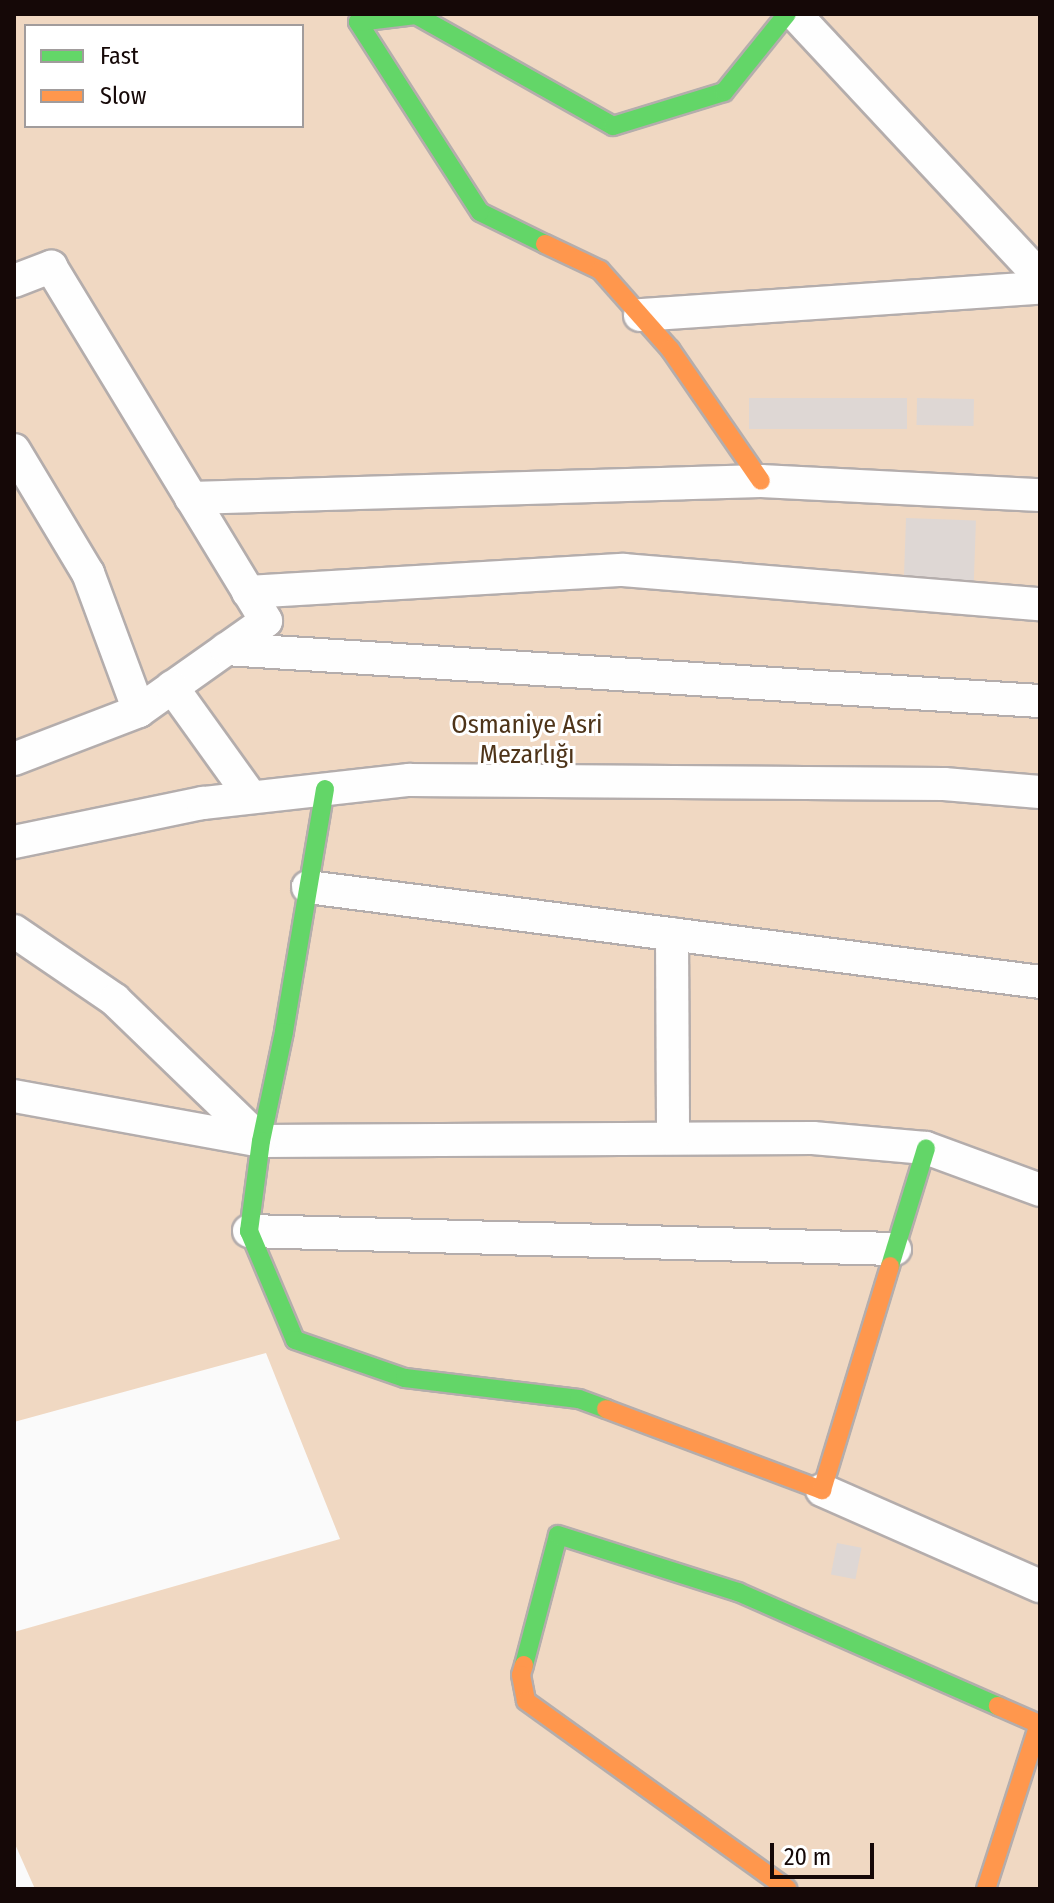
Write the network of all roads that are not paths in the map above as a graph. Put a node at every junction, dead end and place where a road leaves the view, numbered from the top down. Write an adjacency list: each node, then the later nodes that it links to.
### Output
1 (787, 14): 6 (street)
2 (795, 14): 3 (street)
3 (1040, 277)
4 (14, 281): 10 (street)
5 (1040, 288): 6 (street)
6 (640, 315): 8 (street)
7 (14, 450): 16 (street)
8 (761, 481): 9 (street); 10 (street)
9 (1040, 495)
10 (191, 498): 11 (street)
11 (248, 592): 12 (street); 13 (street)
12 (1040, 604)
13 (226, 649): 14 (street); 15 (street)
14 (172, 687): 16 (street); 20 (street)
15 (1040, 701)
16 (139, 711): 17 (street)
17 (14, 759)
18 (325, 789): 19 (street); 20 (street); 22 (street)
19 (1040, 792)
20 (251, 797): 21 (street)
21 (14, 842)
22 (308, 887): 24 (street); 28 (street)
23 (14, 931): 28 (street)
24 (672, 934): 25 (street); 27 (street)
25 (1040, 982)
26 (14, 1096): 28 (street)
27 (673, 1138): 28 (street); 29 (street)
28 (261, 1141): 31 (street)
29 (926, 1148): 30 (street); 32 (street)
30 (1040, 1190)
31 (249, 1231): 32 (street); 33 (street)
32 (895, 1249): 33 (street)
33 (822, 1490): 34 (street)
34 (1040, 1586)
35 (992, 1887): 36 (street)
36 (788, 1889)

